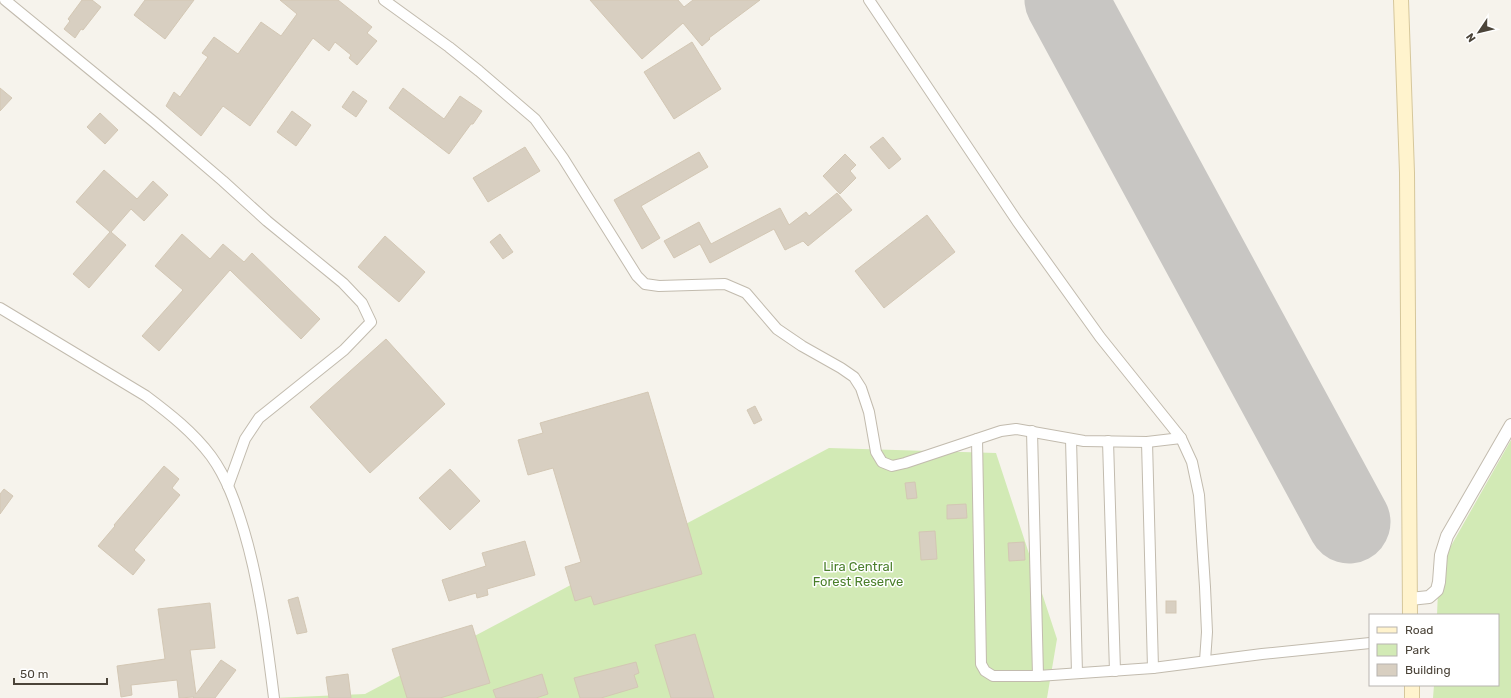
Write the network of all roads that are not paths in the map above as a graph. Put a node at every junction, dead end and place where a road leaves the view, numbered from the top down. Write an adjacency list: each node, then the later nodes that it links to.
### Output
1 (5, 0): 13 (street)
2 (384, 0): 8 (street)
3 (869, 0): 9 (street)
4 (1401, 0): 14 (main road)
5 (0, 308): 13 (street)
6 (1511, 425): 14 (street)
7 (1032, 431): 8 (street); 10 (street); 21 (street)
8 (977, 438): 21 (street)
9 (1181, 438): 12 (street); 17 (street)
10 (1070, 439): 11 (street); 20 (street)
11 (1108, 441): 12 (street); 19 (street)
12 (1147, 442): 18 (street)
13 (228, 486): 23 (street)
14 (1410, 599): 15 (main road)
15 (1410, 614)
16 (1369, 643): 17 (street)
17 (1205, 661): 18 (street)
18 (1153, 668): 19 (street)
19 (1115, 671): 20 (street)
20 (1077, 673): 21 (street)
21 (1038, 676)
22 (1412, 686): 24 (main road)
23 (274, 698)
24 (1412, 698)

